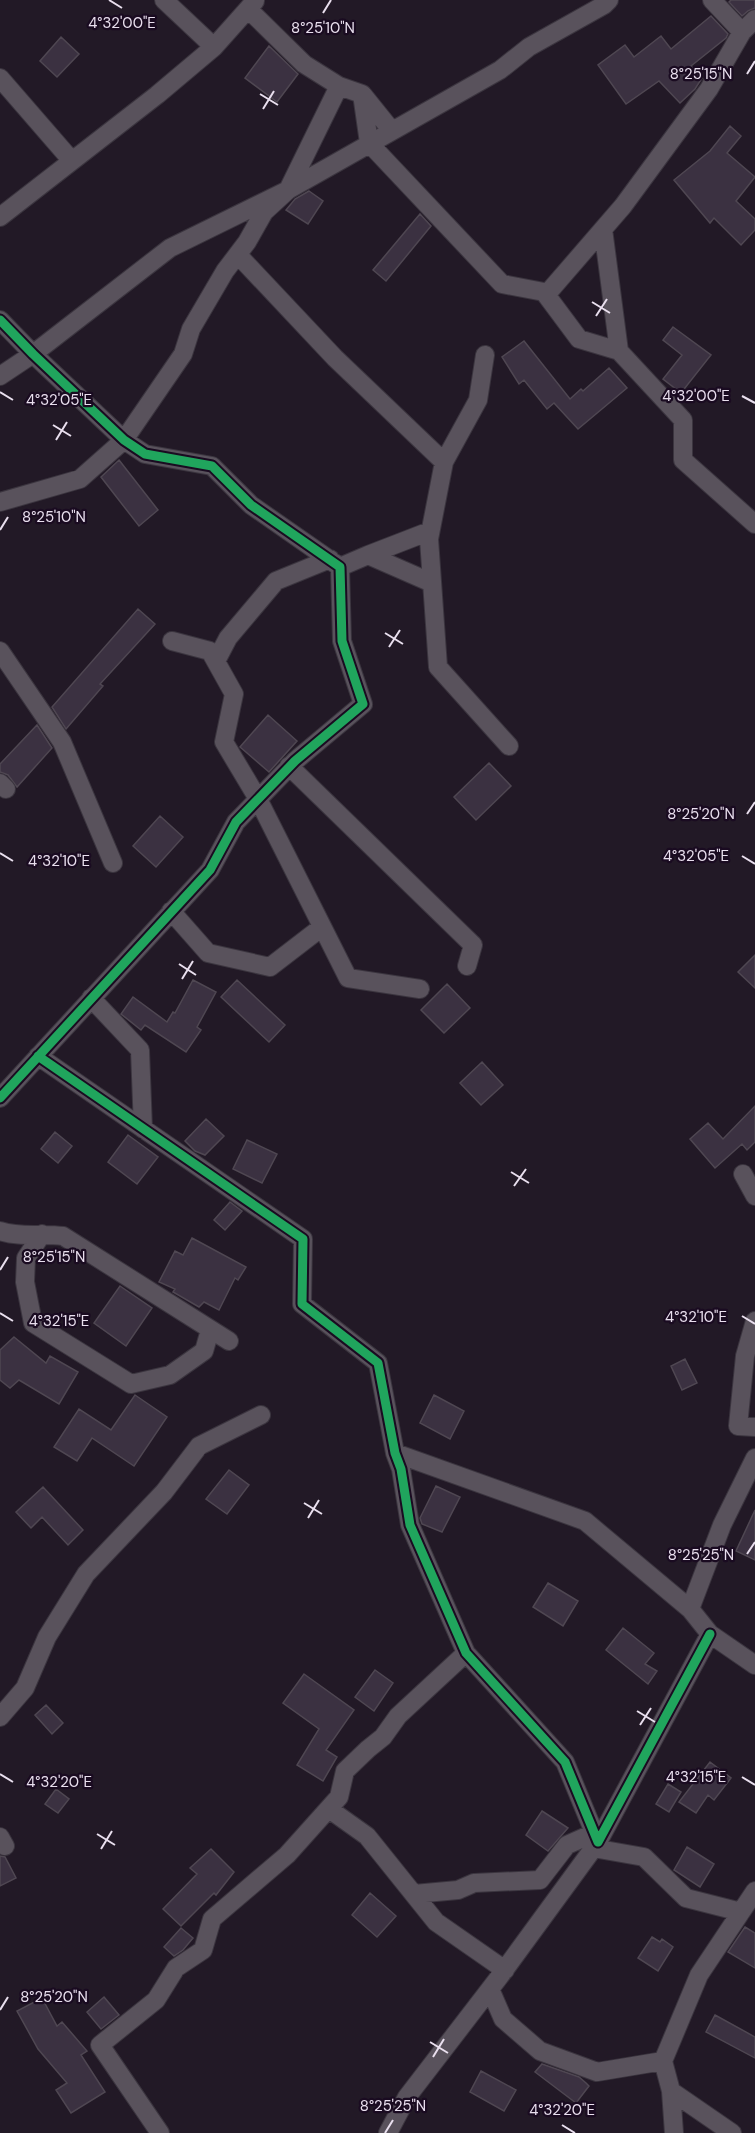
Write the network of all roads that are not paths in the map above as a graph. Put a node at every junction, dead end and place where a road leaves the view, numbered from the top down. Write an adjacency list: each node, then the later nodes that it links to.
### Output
1 (164, 0): 6 (street)
2 (609, 0): 10 (street)
3 (712, 0): 5 (street)
4 (252, 4): 6 (street); 8 (street)
5 (748, 25): 15 (street)
6 (214, 47): 12 (street)
7 (0, 78): 12 (street)
8 (339, 86): 9 (street); 13 (street)
9 (362, 94): 10 (street); 11 (street)
10 (392, 130): 11 (street)
11 (369, 143): 13 (street); 17 (street)
12 (72, 161): 14 (street)
13 (288, 190): 16 (street); 20 (street)
14 (0, 217)
15 (603, 229): 17 (street); 19 (street)
16 (238, 255): 23 (street); 24 (street)
17 (546, 295): 19 (street)
18 (0, 320): 20 (street)
19 (619, 351): 26 (street)
20 (33, 354): 22 (street); 23 (street)
21 (485, 355): 24 (street)
22 (0, 376)
23 (124, 440): 25 (street); 29 (street)
24 (444, 462): 27 (street)
25 (0, 502)
26 (755, 524)
27 (430, 531): 28 (street); 30 (street)
28 (368, 555): 29 (street); 30 (street)
29 (335, 563): 33 (street); 35 (street)
30 (432, 583): 34 (street)
31 (172, 641): 33 (street)
32 (1, 654): 37 (street)
33 (216, 661): 36 (street)
34 (509, 747)
35 (289, 766): 36 (street); 40 (street)
36 (258, 799): 38 (street); 39 (street)
37 (113, 863)
38 (171, 911): 39 (street); 42 (street)
39 (322, 927): 41 (street)
40 (467, 966)
41 (420, 989)
42 (92, 998): 43 (street); 45 (street)
43 (38, 1056): 44 (street); 45 (street)
44 (0, 1098)
45 (144, 1129): 55 (street)
46 (743, 1174): 47 (street)
47 (755, 1196)
48 (0, 1231): 49 (street)
49 (42, 1234): 51 (street); 51 (street)
50 (755, 1321): 54 (street)
51 (210, 1330): 52 (street)
52 (229, 1341)
53 (261, 1415): 61 (street)
54 (755, 1427)
55 (395, 1453): 57 (street); 59 (street)
56 (755, 1458): 57 (street)
57 (690, 1609): 58 (street)
58 (710, 1634): 60 (street); 63 (street)
59 (466, 1653): 62 (street); 63 (street)
60 (755, 1665)
61 (0, 1717)
62 (329, 1809): 65 (street); 71 (street)
63 (595, 1841): 65 (street); 66 (street); 67 (street)
64 (755, 1891): 66 (street)
65 (414, 1894): 67 (street)
66 (741, 1912): 69 (street)
67 (505, 1970): 68 (street)
68 (490, 1989): 69 (street); 72 (street)
69 (663, 2061): 70 (street)
70 (671, 2091): 73 (street); 74 (street)
71 (160, 2133)
72 (388, 2133)
73 (674, 2133)
74 (732, 2133)

